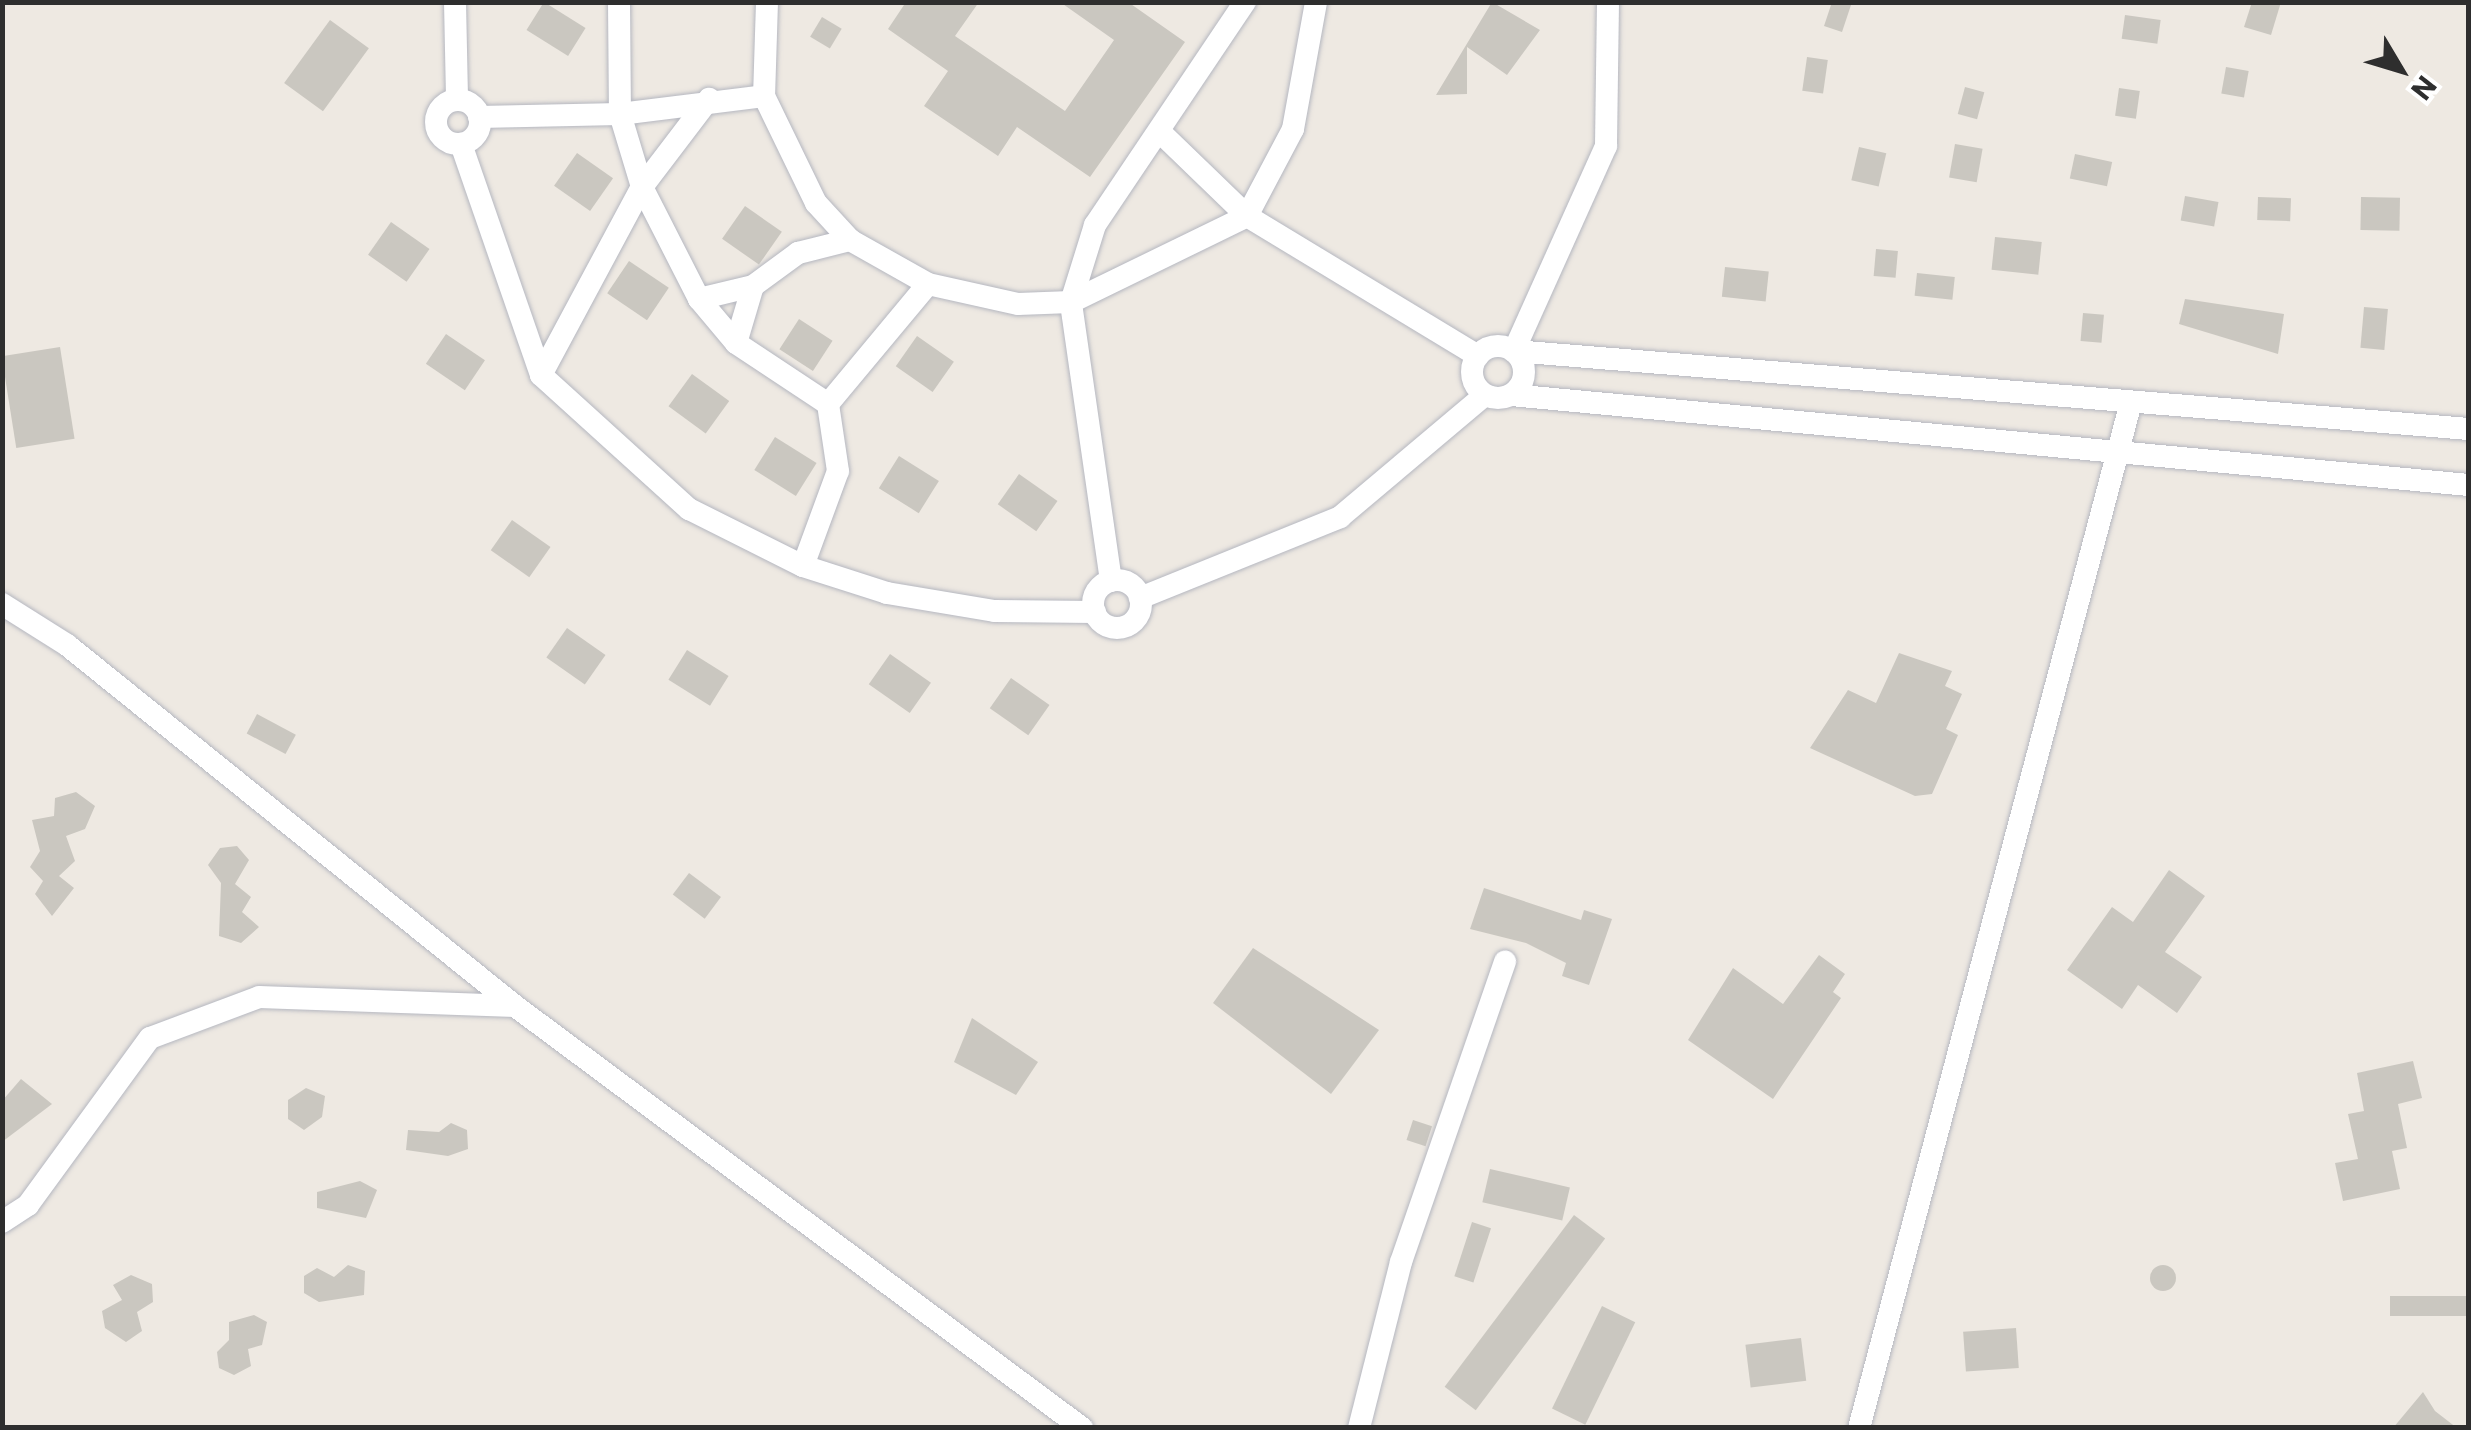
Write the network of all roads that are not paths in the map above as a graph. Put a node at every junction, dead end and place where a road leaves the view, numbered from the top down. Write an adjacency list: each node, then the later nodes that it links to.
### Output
1 (455, 2): 9 (street)
2 (619, 2): 10 (street)
3 (767, 2): 7 (street)
4 (1245, 2): 12 (street)
5 (1316, 2): 15 (street)
6 (1608, 2): 22 (street)
7 (764, 96): 8 (street); 16 (street)
8 (708, 99): 10 (street); 14 (street)
9 (457, 100): 11 (street); 13 (street)
10 (620, 114): 11 (street); 14 (street)
11 (479, 117): 13 (street)
12 (1158, 131): 15 (street); 20 (street)
13 (461, 144): 24 (street)
14 (642, 187): 19 (street); 24 (street)
15 (1247, 216): 20 (street); 23 (street)
16 (850, 240): 17 (street); 18 (street)
17 (928, 284): 20 (street); 28 (street)
18 (752, 286): 19 (street); 21 (street)
19 (700, 299): 21 (street)
20 (1070, 302): 33 (street)
21 (736, 344): 28 (street)
22 (1514, 352): 23 (street); 26 (street); 27 (street)
23 (1478, 356): 25 (street)
24 (541, 375): 32 (street)
25 (1485, 395): 26 (street); 34 (street)
26 (1511, 395): 30 (street)
27 (2131, 402): 29 (street); 30 (street)
28 (828, 404): 32 (street)
29 (2468, 429)
30 (2121, 452): 31 (street); 42 (street)
31 (2468, 485)
32 (803, 566): 36 (street)
33 (1110, 581): 34 (street); 36 (street)
34 (1140, 598): 36 (street)
35 (2, 604): 38 (street)
36 (1095, 612)
37 (1505, 962): 41 (street)
38 (516, 1006): 39 (street); 40 (street)
39 (2, 1222)
40 (1082, 1428)
41 (1360, 1428)
42 (1858, 1428)

